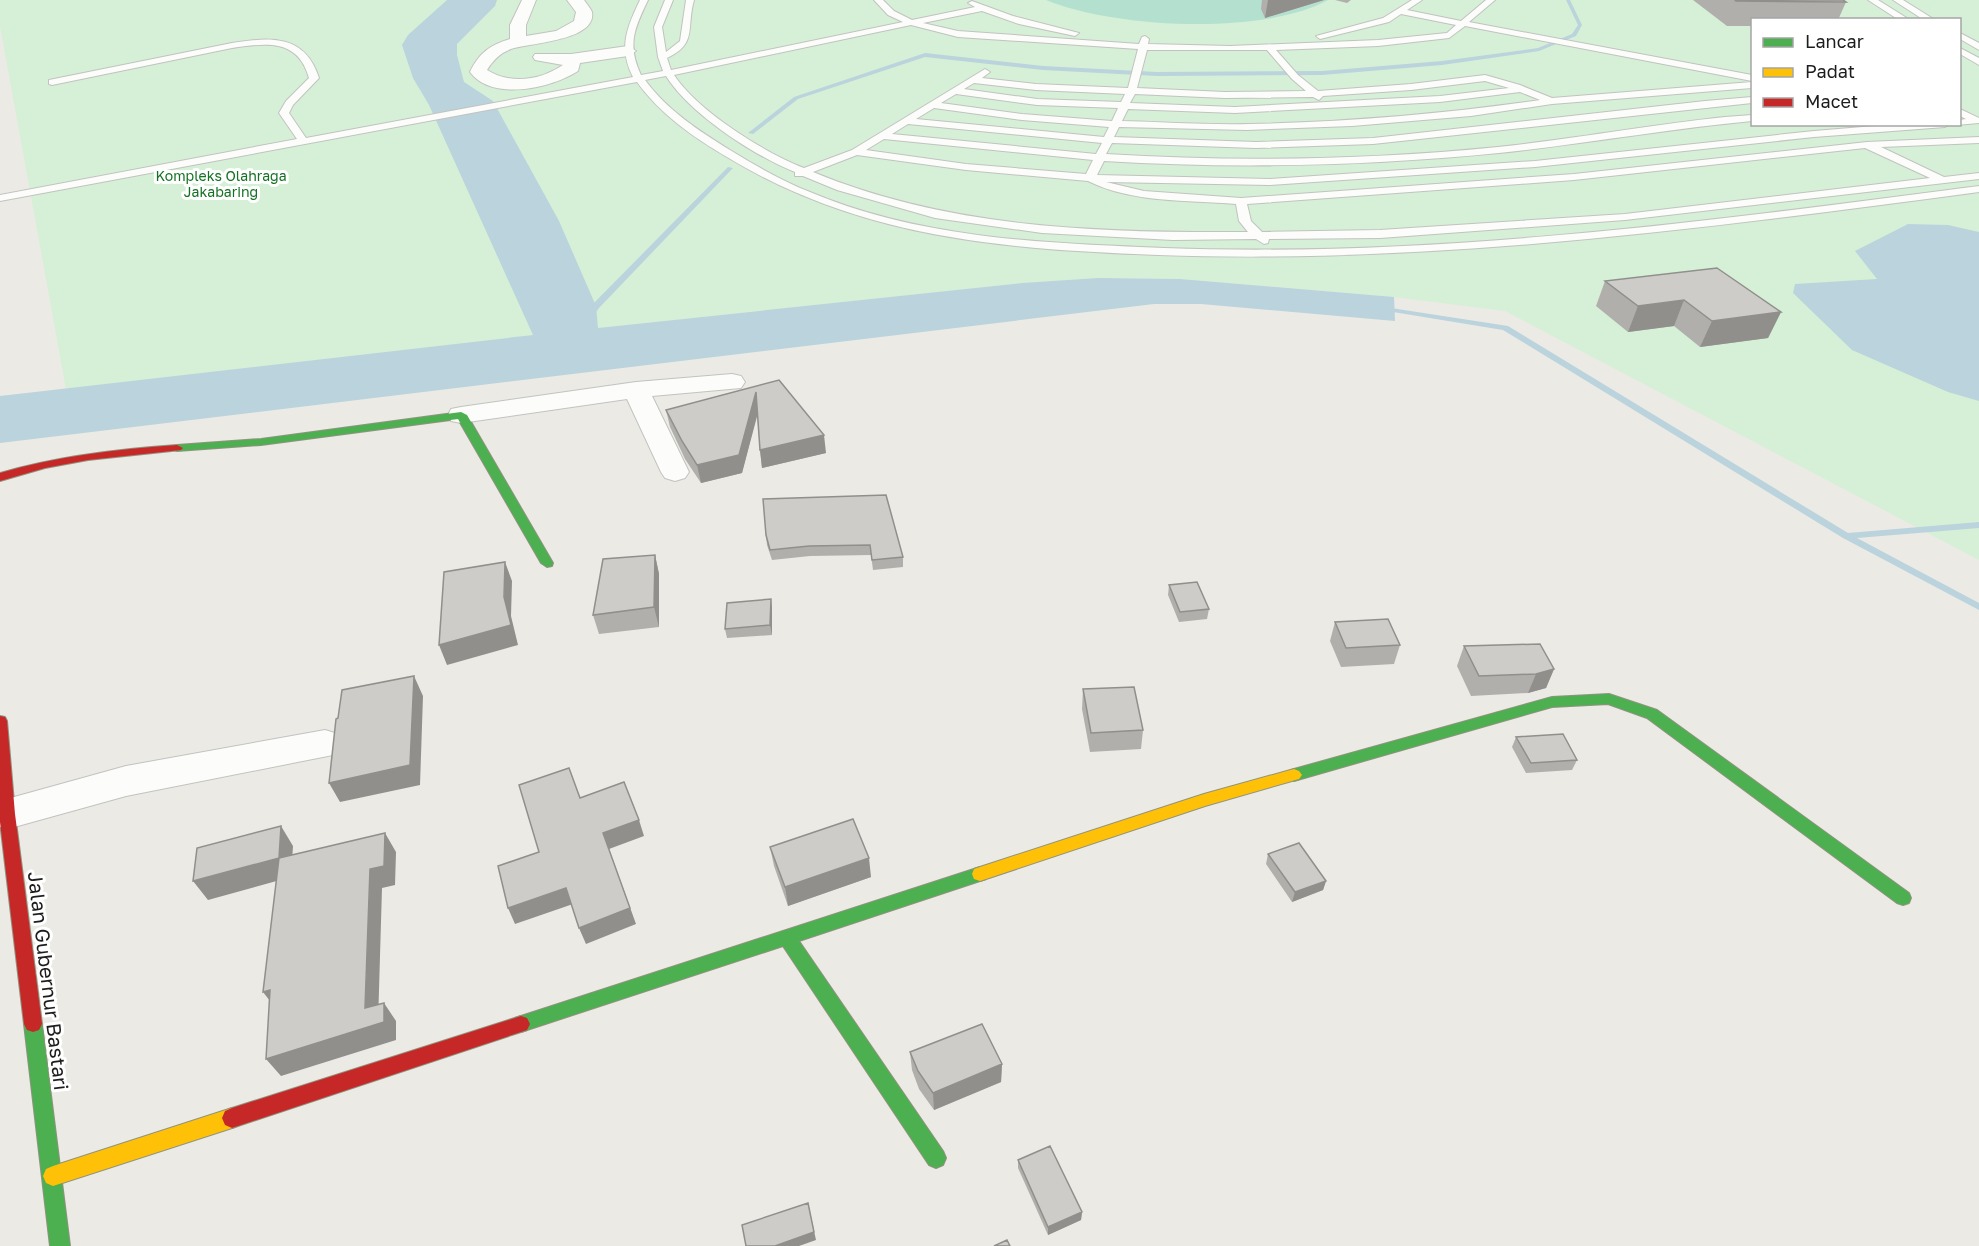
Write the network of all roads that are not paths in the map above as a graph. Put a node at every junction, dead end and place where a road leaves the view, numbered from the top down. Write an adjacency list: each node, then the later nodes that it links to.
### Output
1 (529, 0): 20 (street)
2 (576, 0): 20 (street)
3 (644, 0): 25 (lane)
4 (669, 0): 28 (lane)
5 (690, 0): 28 (lane)
6 (878, 0): 16 (lane)
7 (967, 0): 12 (lane)
8 (1418, 0): 13 (lane)
9 (1491, 0): 17 (lane)
10 (1872, 0): 14 (lane)
11 (1897, 0): 15 (lane)
12 (983, 8): 16 (lane); 21 (lane)
13 (1402, 12): 17 (lane); 22 (lane)
14 (1903, 18)
15 (1928, 18)
16 (912, 23): 21 (lane); 32 (lane)
17 (1465, 23): 24 (lane); 34 (lane)
18 (1961, 38): 19 (lane); 23 (lane)
19 (1979, 39)
20 (518, 43): 29 (street)
21 (1144, 43): 22 (lane); 40 (lane)
22 (1229, 45): 24 (lane)
23 (1979, 47)
24 (1270, 48): 41 (lane)
25 (628, 51): 29 (street); 33 (lane)
26 (1961, 52): 30 (lane)
27 (541, 57): 29 (street)
28 (662, 57): 32 (lane)
29 (570, 59)
30 (1979, 62)
31 (985, 72): 35 (lane)
32 (668, 73): 33 (lane); 67 (lane)
33 (639, 78): 59 (lane); 71 (lane)
34 (1751, 78)
35 (973, 80): 39 (lane); 40 (lane)
36 (52, 82): 59 (lane)
37 (1751, 85): 43 (lane)
38 (1521, 89): 41 (lane); 43 (lane); 45 (lane)
39 (955, 91): 44 (lane); 46 (lane)
40 (1130, 92): 41 (lane); 46 (lane)
41 (1316, 94): 45 (lane)
42 (1751, 100): 48 (lane)
43 (1552, 101): 48 (lane); 52 (lane)
44 (932, 105): 50 (lane); 54 (lane)
45 (1331, 106): 46 (lane); 52 (lane)
46 (1123, 107): 54 (lane)
47 (1961, 113): 51 (lane)
48 (1586, 118): 56 (lane); 61 (lane)
49 (1751, 118): 56 (lane)
50 (907, 121): 57 (lane); 60 (lane)
51 (1978, 122): 53 (lane)
52 (1352, 123): 54 (lane); 61 (lane)
53 (1961, 123)
54 (1115, 124): 60 (lane)
55 (1919, 126): 64 (lane)
56 (1613, 133): 64 (lane); 66 (lane)
57 (883, 136): 63 (lane); 65 (lane)
58 (1979, 140): 62 (lane)
59 (303, 141): 74 (lane)
60 (1107, 141): 61 (lane); 65 (lane)
61 (1371, 141): 66 (lane)
62 (1868, 145): 72 (lane); 75 (lane)
63 (856, 152): 67 (lane); 70 (lane)
64 (1648, 152): 68 (lane)
65 (1099, 158): 66 (lane); 70 (lane)
66 (1392, 158): 68 (lane)
67 (804, 172): 71 (lane); 76 (lane)
68 (1406, 173): 70 (lane)
69 (1979, 176): 72 (lane)
70 (1090, 178): 75 (lane)
71 (777, 181): 77 (lane)
72 (1943, 181): 76 (lane)
73 (1979, 189): 77 (lane)
74 (6, 197)
75 (1241, 201): 76 (lane)
76 (1260, 236): 77 (lane)
77 (1276, 252)
78 (732, 382): 79 (street)
79 (636, 390): 80 (street); 83 (street)
80 (461, 416): 81 (main road); 85 (main road)
81 (34, 466): 82 (street); 84 (main road)
82 (0, 468)
83 (675, 472)
84 (0, 477)
85 (547, 563)
86 (0, 721): 88 (main road, Jalan Gubernur Bastari)
87 (325, 744): 88 (street)
88 (7, 814): 92 (main road, Jalan Gubernur Bastari)
89 (1903, 898): 90 (main road)
90 (787, 937): 91 (main road); 92 (main road)
91 (936, 1158)
92 (53, 1176): 93 (main road, Jalan Gubernur Bastari)
93 (60, 1246)

